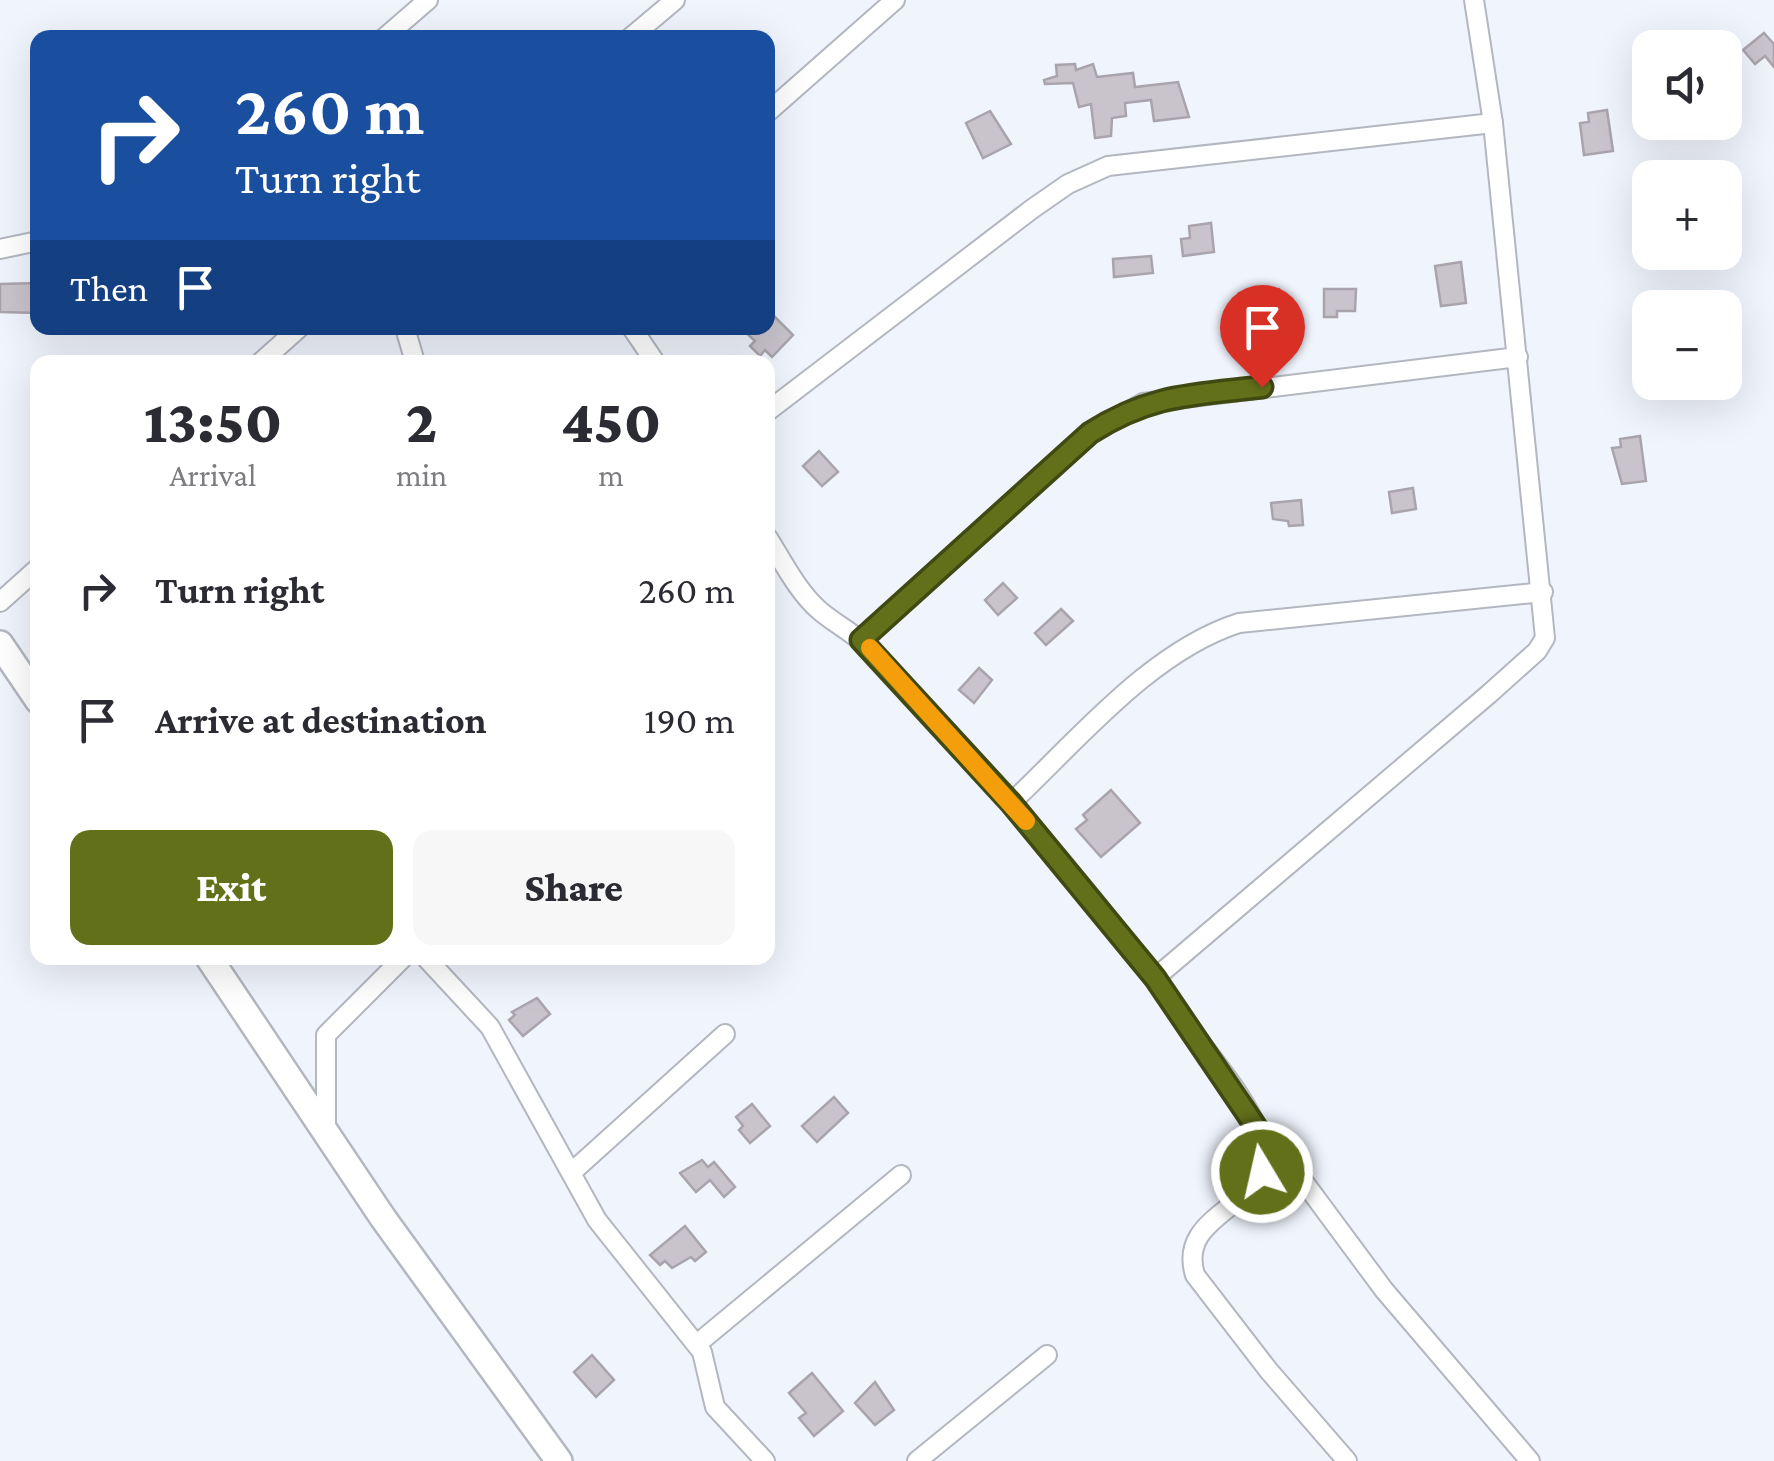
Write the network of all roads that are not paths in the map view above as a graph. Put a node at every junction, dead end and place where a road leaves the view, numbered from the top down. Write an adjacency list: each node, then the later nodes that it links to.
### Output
1 (428, 0): 5 (street)
2 (674, 0): 6 (street)
3 (895, 0): 7 (street)
4 (1474, 0): 8 (street)
5 (393, 30)
6 (639, 30)
7 (775, 106)
8 (1493, 123): 13 (street); 14 (street)
9 (30, 242): 10 (street)
10 (0, 248)
11 (291, 335): 12 (street)
12 (269, 355)
13 (1518, 357): 17 (street); 19 (street)
14 (775, 406)
15 (775, 548): 19 (street)
16 (30, 575): 18 (street)
17 (1543, 592): 22 (street); 26 (street)
18 (0, 602)
19 (861, 640): 22 (street)
20 (0, 644): 21 (street)
21 (30, 688)
22 (1011, 803): 26 (street)
23 (214, 965): 29 (street)
24 (394, 965): 29 (street)
25 (441, 965): 30 (street)
26 (1155, 978): 28 (street)
27 (726, 1034): 30 (street)
28 (1258, 1130): 37 (street); 38 (street)
29 (326, 1132): 34 (street)
30 (572, 1172): 32 (street)
31 (901, 1175): 32 (street)
32 (697, 1344): 35 (street)
33 (1047, 1356): 36 (street)
34 (559, 1461)
35 (765, 1461)
36 (916, 1461)
37 (1347, 1461)
38 (1530, 1461)

